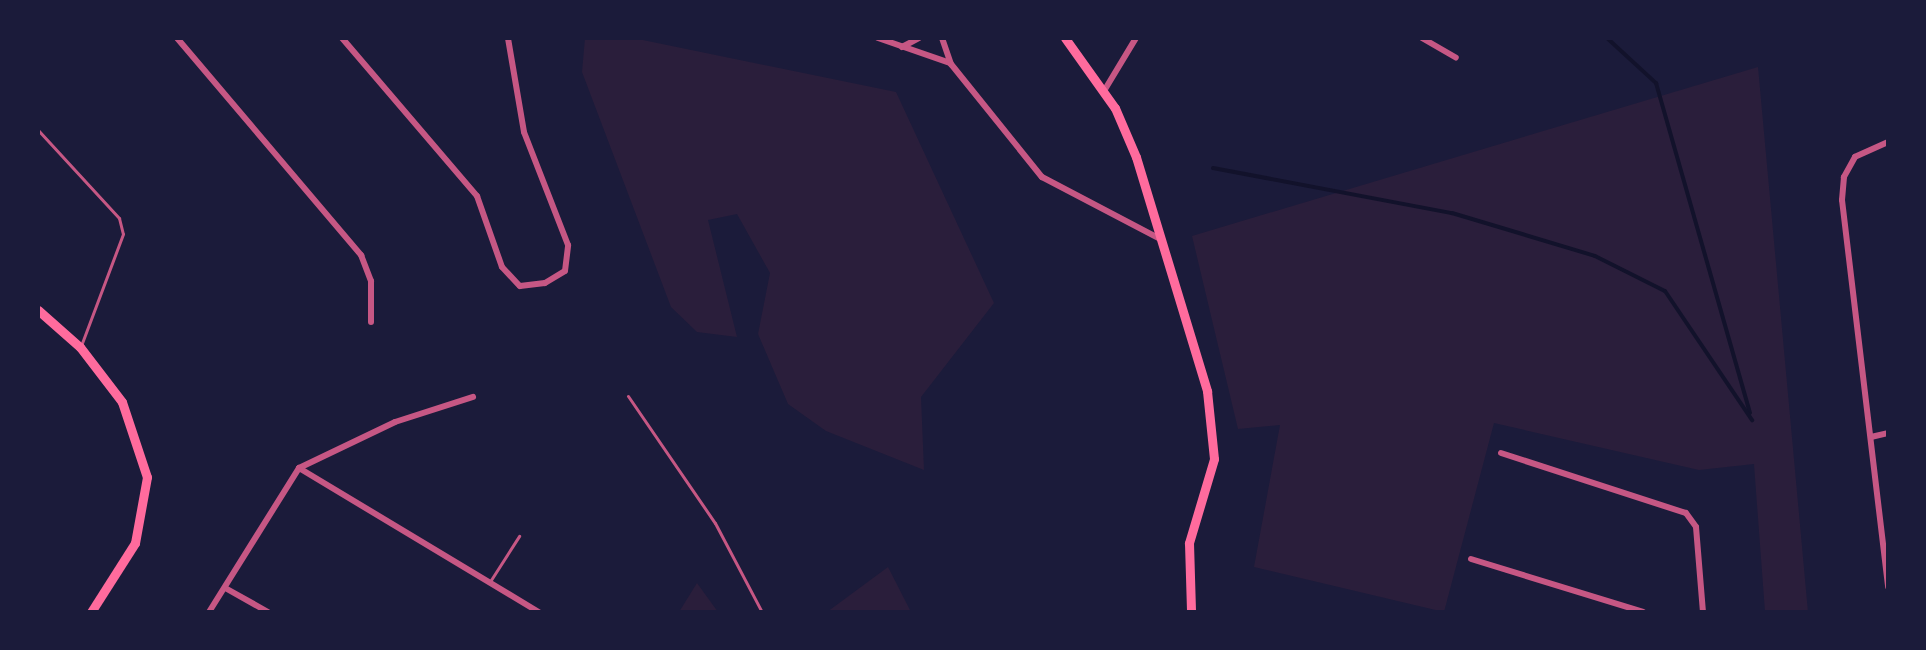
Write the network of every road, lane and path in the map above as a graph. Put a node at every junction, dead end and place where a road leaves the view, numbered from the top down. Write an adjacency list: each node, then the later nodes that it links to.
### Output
1 (177, 38): 18 (street)
2 (342, 38): 3 (street)
3 (508, 38)
4 (878, 38): 10 (street)
5 (919, 38): 10 (street)
6 (942, 38): 12 (street)
7 (1065, 38): 13 (main road)
8 (1136, 38): 13 (street)
9 (1422, 38): 11 (street)
10 (902, 47): 12 (street)
11 (1456, 58)
12 (951, 64): 16 (street)
13 (1104, 91): 16 (main road)
14 (38, 130): 19 (lane)
15 (1888, 142): 23 (street)
16 (1162, 240): 36 (main road)
17 (38, 310): 19 (main road)
18 (371, 322)
19 (80, 347): 31 (main road)
20 (628, 396): 35 (lane)
21 (473, 397): 25 (street)
22 (1888, 433): 23 (street)
23 (1871, 437): 29 (street)
24 (1501, 453): 38 (street)
25 (299, 468): 28 (street); 30 (street)
26 (519, 536): 28 (lane)
27 (1471, 559): 37 (street)
28 (489, 583): 34 (street)
29 (1888, 587)
30 (227, 589): 32 (street); 33 (street)
31 (91, 612)
32 (209, 612)
33 (268, 612)
34 (539, 612)
35 (762, 612)
36 (1191, 612)
37 (1643, 612)
38 (1703, 612)

